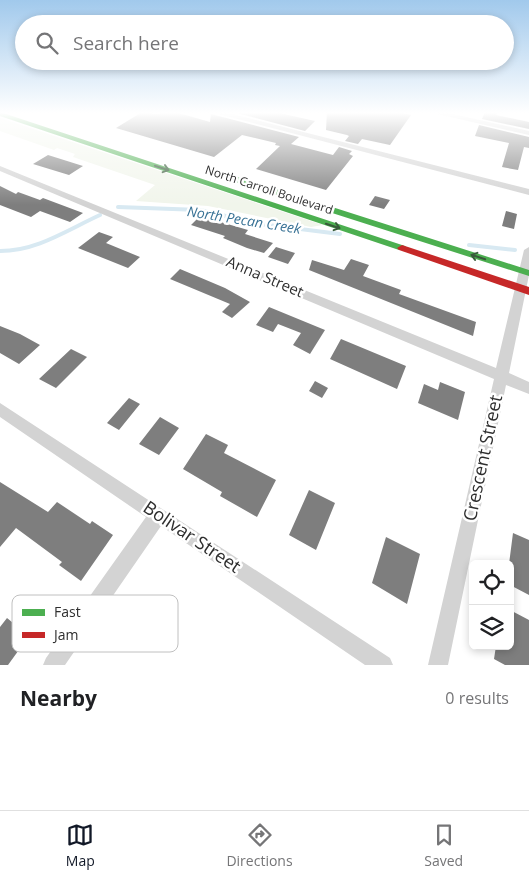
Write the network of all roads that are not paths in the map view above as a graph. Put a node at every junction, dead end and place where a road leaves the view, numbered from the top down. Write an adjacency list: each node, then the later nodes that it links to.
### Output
1 (87, 143): 10 (main road, North Carroll Boulevard, one-way to 10)
2 (122, 143): 5 (main road, North Carroll Boulevard)
3 (336, 143): 7 (street)
4 (0, 168): 11 (street, Anna Street)
5 (207, 170)
6 (226, 176): 9 (main road, North Carroll Boulevard, one-way to 6)
7 (529, 192)
8 (529, 250): 9 (street, Crescent Street)
9 (527, 272): 10 (street, Crescent Street)
10 (525, 290): 11 (street, Crescent Street)
11 (501, 376): 12 (street, Anna Street); 19 (street, Crescent Street)
12 (529, 388)
13 (0, 409): 14 (street, Bolivar Street)
14 (158, 515): 15 (street); 18 (street, Bolivar Street)
15 (102, 595)
16 (62, 652): 17 (street)
17 (53, 665)
18 (383, 665)
19 (438, 665)

